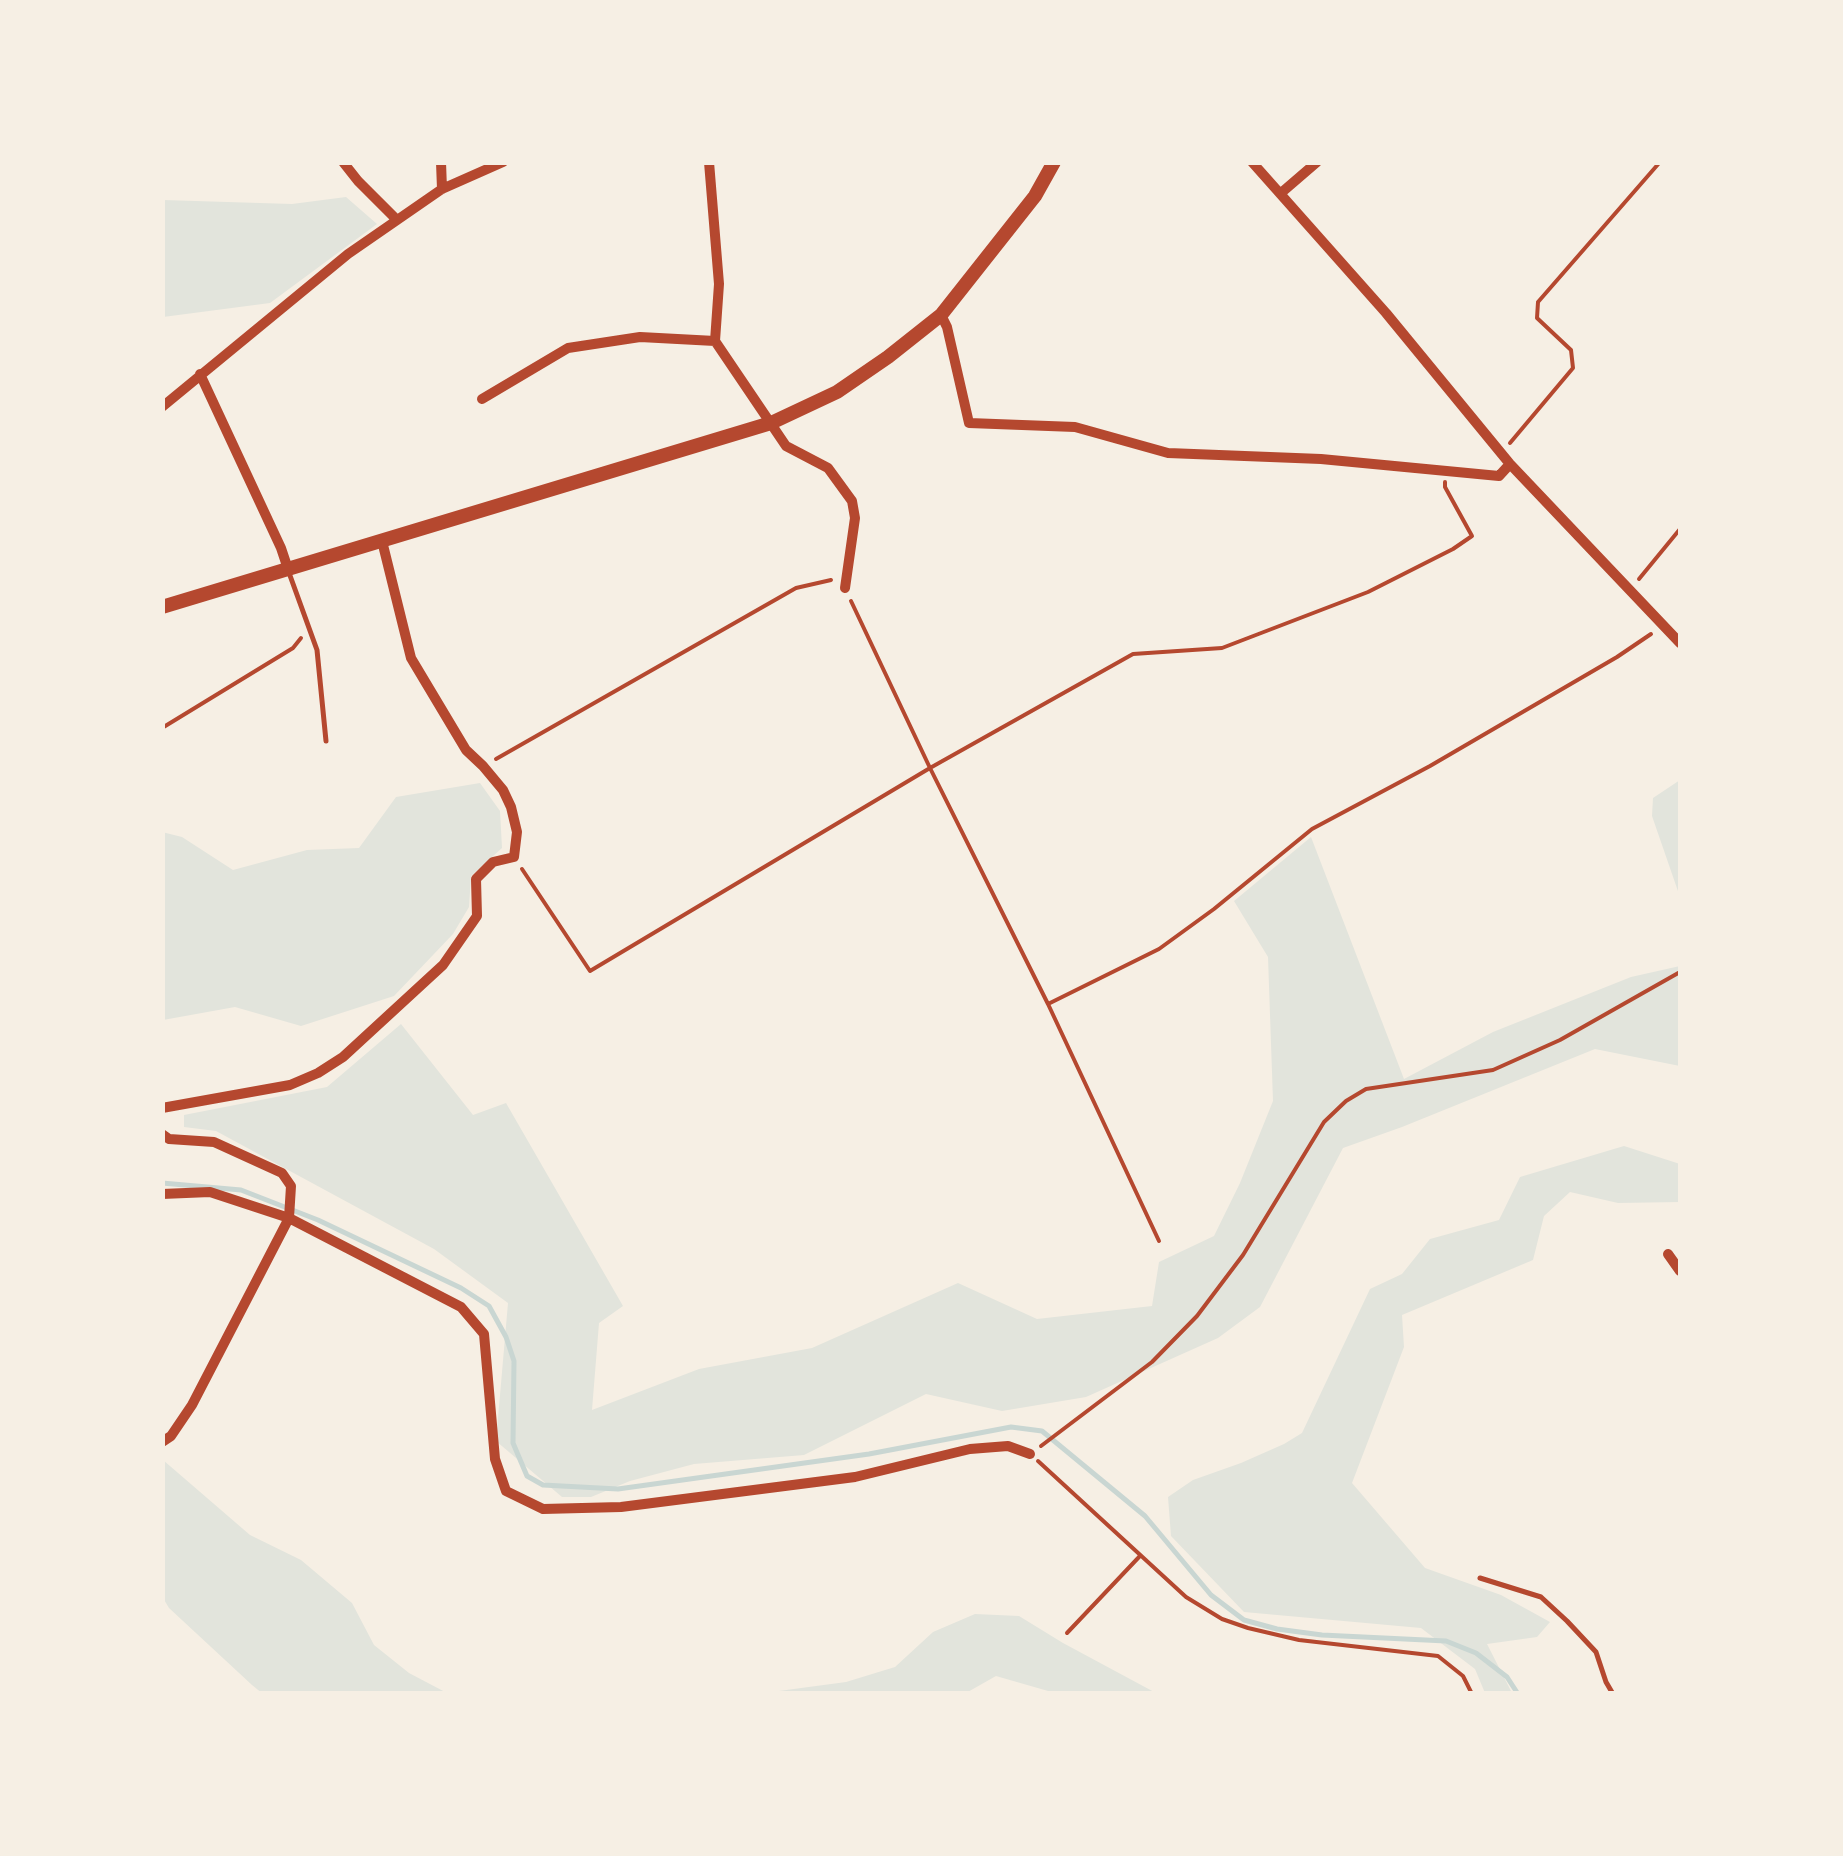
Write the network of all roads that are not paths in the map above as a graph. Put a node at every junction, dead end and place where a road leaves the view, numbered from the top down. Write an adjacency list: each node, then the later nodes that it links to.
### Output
1 (343, 162): 10 (street)
2 (440, 162): 8 (street)
3 (503, 162): 8 (street)
4 (709, 162): 12 (street)
5 (1054, 162): 11 (street)
6 (1252, 162): 9 (street)
7 (1317, 162): 9 (street)
8 (442, 189): 10 (street)
9 (1281, 193): 17 (street)
10 (396, 220): 13 (street)
11 (941, 315): 16 (street); 17 (street)
12 (715, 342): 14 (street); 16 (street)
13 (200, 374): 15 (street); 19 (street)
14 (482, 399)
15 (162, 407)
16 (771, 423): 18 (street); 20 (street)
17 (1510, 464): 22 (street)
18 (382, 542): 19 (street); 24 (street)
19 (288, 570): 21 (street); 23 (lane)
20 (846, 582)
21 (162, 607)
22 (1680, 642)
23 (326, 741)
24 (162, 1108)
25 (162, 1134): 27 (street)
26 (162, 1194): 27 (street)
27 (290, 1218): 30 (street); 31 (street)
28 (1668, 1254): 29 (street)
29 (1680, 1271)
30 (162, 1442)
31 (1030, 1454)
32 (1480, 1578): 33 (lane)
33 (1614, 1694)

